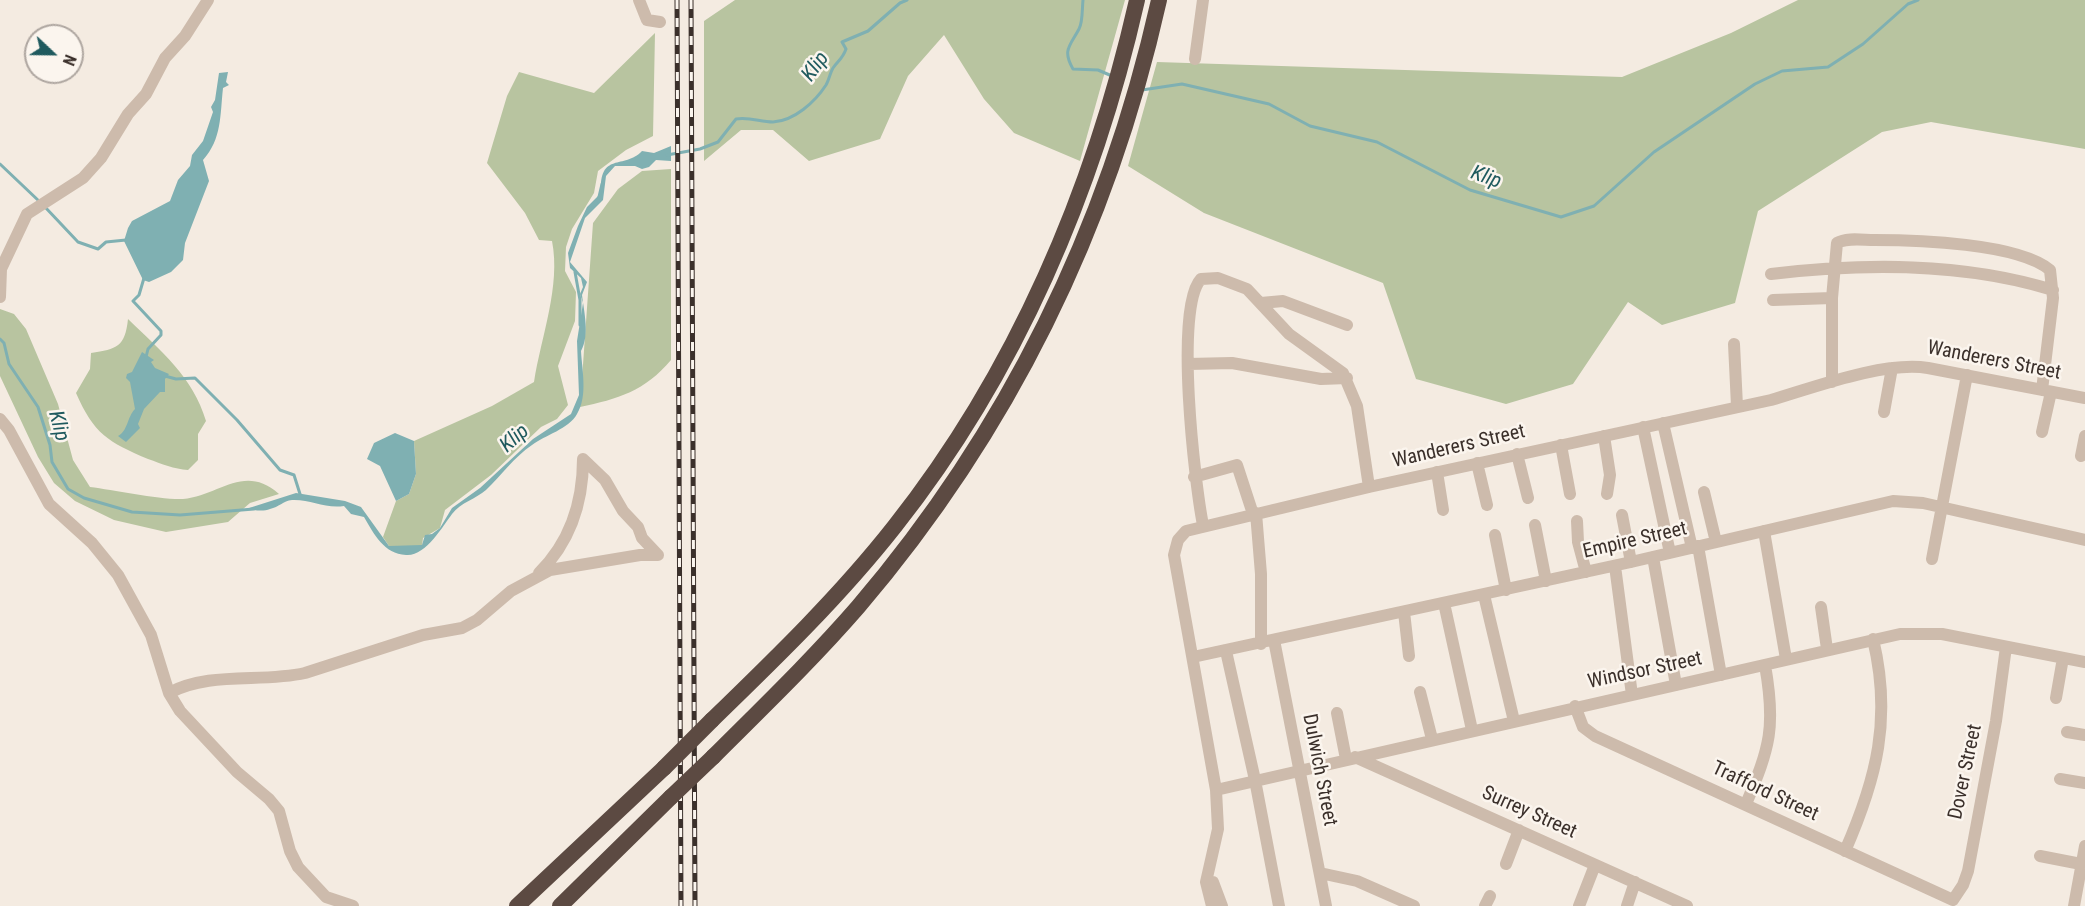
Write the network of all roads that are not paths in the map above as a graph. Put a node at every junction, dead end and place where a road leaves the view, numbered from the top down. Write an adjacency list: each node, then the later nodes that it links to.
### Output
1 (208, 0): 11 (street)
2 (639, 0): 6 (street)
3 (1137, 0): 110 (highway, bridge)
4 (1159, 0): 117 (highway, bridge)
5 (1203, 0): 7 (street)
6 (660, 22)
7 (1195, 59)
8 (1834, 268): 9 (street); 10 (street); 10 (street); 12 (street)
9 (1771, 274)
10 (2053, 290): 22 (street)
11 (0, 297)
12 (1832, 298): 13 (street); 21 (street)
13 (1773, 300)
14 (1261, 303): 15 (street); 17 (street); 20 (street)
15 (1347, 325)
16 (1734, 344): 24 (street)
17 (1188, 364): 20 (street); 37 (street)
18 (1892, 368): 19 (street, Wanderers Street); 21 (street, Wanderers Street); 25 (street)
19 (1967, 375): 22 (street, Wanderers Street); 44 (street)
20 (1347, 378): 38 (street)
21 (1832, 382): 24 (street, Wanderers Street)
22 (2047, 391): 23 (street, Wanderers Street); 29 (street)
23 (2085, 398)
24 (1737, 406): 27 (street, Wanderers Street)
25 (1884, 412)
26 (0, 419): 84 (street)
27 (1663, 423): 28 (street, Wanderers Street); 55 (street)
28 (1643, 427): 30 (street, Wanderers Street); 56 (street)
29 (2042, 432)
30 (1604, 436): 32 (street, Wanderers Street); 41 (street)
31 (2085, 436): 34 (street)
32 (1561, 445): 33 (street, Wanderers Street); 40 (street)
33 (1517, 454): 35 (street, Wanderers Street); 42 (street)
34 (2081, 456)
35 (1477, 463): 36 (street, Wanderers Street); 43 (street)
36 (1437, 472): 38 (street, Wanderers Street); 45 (street)
37 (1194, 477): 46 (street); 49 (street)
38 (1369, 487): 46 (street, Wanderers Street)
39 (1704, 492): 54 (street)
40 (1570, 494)
41 (1607, 494)
42 (1528, 498)
43 (1487, 505)
44 (1940, 507): 51 (street, Empire Street); 53 (street, Empire Street); 58 (street)
45 (1443, 510)
46 (1254, 514): 49 (street, Wanderers Street); 71 (street)
47 (1622, 514): 59 (street)
48 (1577, 521): 61 (street)
49 (1203, 525): 76 (street, Wanderers Street)
50 (1535, 525): 63 (street)
51 (1764, 531): 54 (street, Empire Street); 78 (street)
52 (1495, 535): 64 (street)
53 (2085, 540)
54 (1716, 542): 55 (street, Empire Street)
55 (1695, 547): 56 (street, Empire Street); 81 (street)
56 (1671, 553): 57 (street, Empire Street)
57 (1653, 557): 59 (street, Empire Street); 82 (street)
58 (1932, 559)
59 (1631, 562): 60 (street, Empire Street)
60 (1615, 566): 61 (street, Empire Street); 85 (street)
61 (1586, 572): 63 (street, Empire Street)
62 (536, 576): 62 (street); 84 (street)
63 (1546, 581): 64 (street, Empire Street)
64 (1506, 590): 65 (street, Empire Street)
65 (1484, 595): 66 (street, Empire Street); 89 (street)
66 (1444, 603): 68 (street, Empire Street); 90 (street)
67 (1821, 607): 73 (street)
68 (1404, 612): 70 (street, Empire Street); 75 (street)
69 (1872, 639): 72 (street, Windsor Street); 73 (street, Windsor Street); 103 (street)
70 (1274, 640): 71 (street, Empire Street); 95 (street, Dulwich Street)
71 (1261, 644): 74 (street, Empire Street)
72 (2006, 647): 77 (street, Windsor Street); 113 (street, Dover Street)
73 (1827, 649): 78 (street, Windsor Street)
74 (1226, 651): 76 (street, Empire Street); 97 (street)
75 (1409, 656)
76 (1192, 657): 99 (street, Wanderers Street)
77 (2063, 658): 79 (street, Windsor Street); 86 (street)
78 (1786, 659): 80 (street, Windsor Street)
79 (2085, 662)
80 (1764, 665): 81 (street, Windsor Street); 100 (street)
81 (1721, 675): 82 (street, Windsor Street)
82 (1676, 685): 85 (street, Windsor Street)
83 (1420, 692): 93 (street)
84 (169, 693): 114 (street)
85 (1632, 695): 87 (street, Windsor Street)
86 (2056, 698)
87 (1575, 706): 89 (street, Windsor Street); 100 (street, Trafford Street)
88 (1337, 712): 94 (street)
89 (1514, 720): 90 (street, Windsor Street)
90 (1472, 730): 93 (street, Windsor Street)
91 (2067, 732): 92 (street)
92 (2085, 735)
93 (1432, 739): 94 (street, Windsor Street)
94 (1350, 758): 95 (street, Windsor Street); 101 (street, Surrey Street)
95 (1299, 769): 97 (street, Windsor Street); 108 (street, Dulwich Street)
96 (2060, 779): 98 (street)
97 (1256, 780): 99 (street, Windsor Street); 120 (street)
98 (2085, 783)
99 (1216, 790): 109 (street, Wanderers Street)
100 (1746, 804): 103 (street, Trafford Street)
101 (1519, 830): 105 (street); 107 (street, Surrey Street)
102 (2085, 846): 106 (street)
103 (1845, 851): 113 (street, Trafford Street)
104 (2040, 856): 106 (street)
105 (1506, 864)
106 (2081, 864): 126 (street)
107 (1595, 865): 111 (street, Surrey Street); 123 (street)
108 (1320, 873): 121 (street, Dulwich Street); 122 (street)
109 (1207, 874): 118 (street); 119 (street)
110 (547, 879): 115 (highway); 116 (highway)
111 (1635, 882): 112 (street, Surrey Street); 124 (street)
112 (1672, 903): 125 (street, Surrey Street)
113 (1953, 903)
114 (353, 906)
115 (517, 906)
116 (522, 906)
117 (560, 906)
118 (1212, 906)
119 (1222, 906)
120 (1279, 906)
121 (1326, 906)
122 (1414, 906)
123 (1579, 906)
124 (1627, 906)
125 (1687, 906)
126 (2074, 906)

